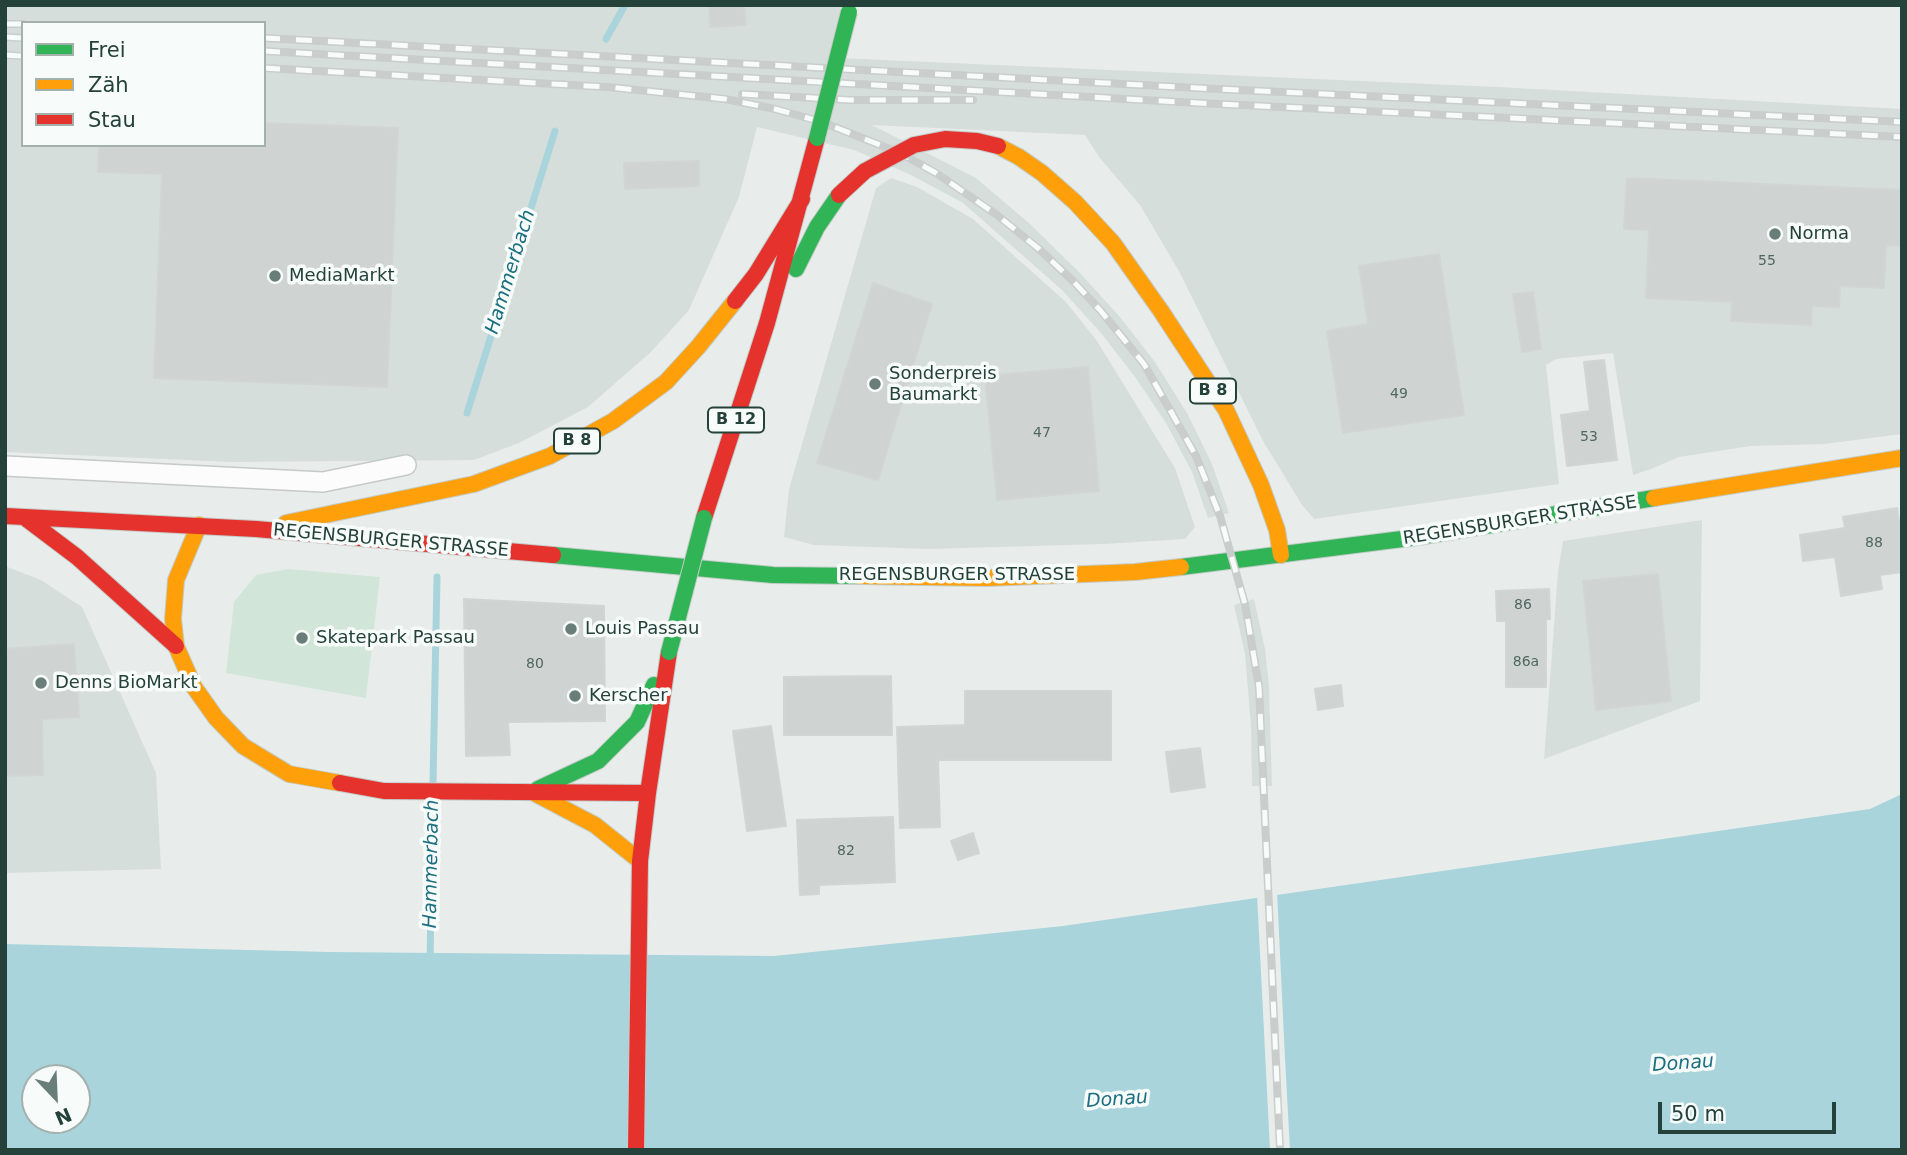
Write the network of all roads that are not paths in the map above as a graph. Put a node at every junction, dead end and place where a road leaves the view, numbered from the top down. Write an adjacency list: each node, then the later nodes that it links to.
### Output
1 (849, 9): 2 (main road, B 12, bridge)
2 (802, 199): 3 (main road, B 12); 10 (main road, B 8)
3 (767, 323): 11 (main road, B 8, bridge); 13 (main road, B 12, bridge)
4 (1902, 458): 11 (main road, REGENSBURGER STRASSE / B 8)
5 (406, 465): 6 (street)
6 (5, 466)
7 (5, 516): 8 (main road, REGENSBURGER STRASSE / B 8)
8 (24, 517): 9 (main road, REGENSBURGER STRASSE / B 8); 12 (main road)
9 (199, 525): 10 (main road, REGENSBURGER STRASSE / B 8); 12 (main road)
10 (256, 529): 11 (main road, REGENSBURGER STRASSE / B 8)
11 (1282, 555)
12 (176, 646): 14 (main road)
13 (670, 652): 14 (main road); 15 (main road, B 12)
14 (532, 792): 15 (main road); 16 (main road)
15 (648, 793): 16 (main road, B 12)
16 (640, 862): 17 (main road)
17 (636, 1150)

